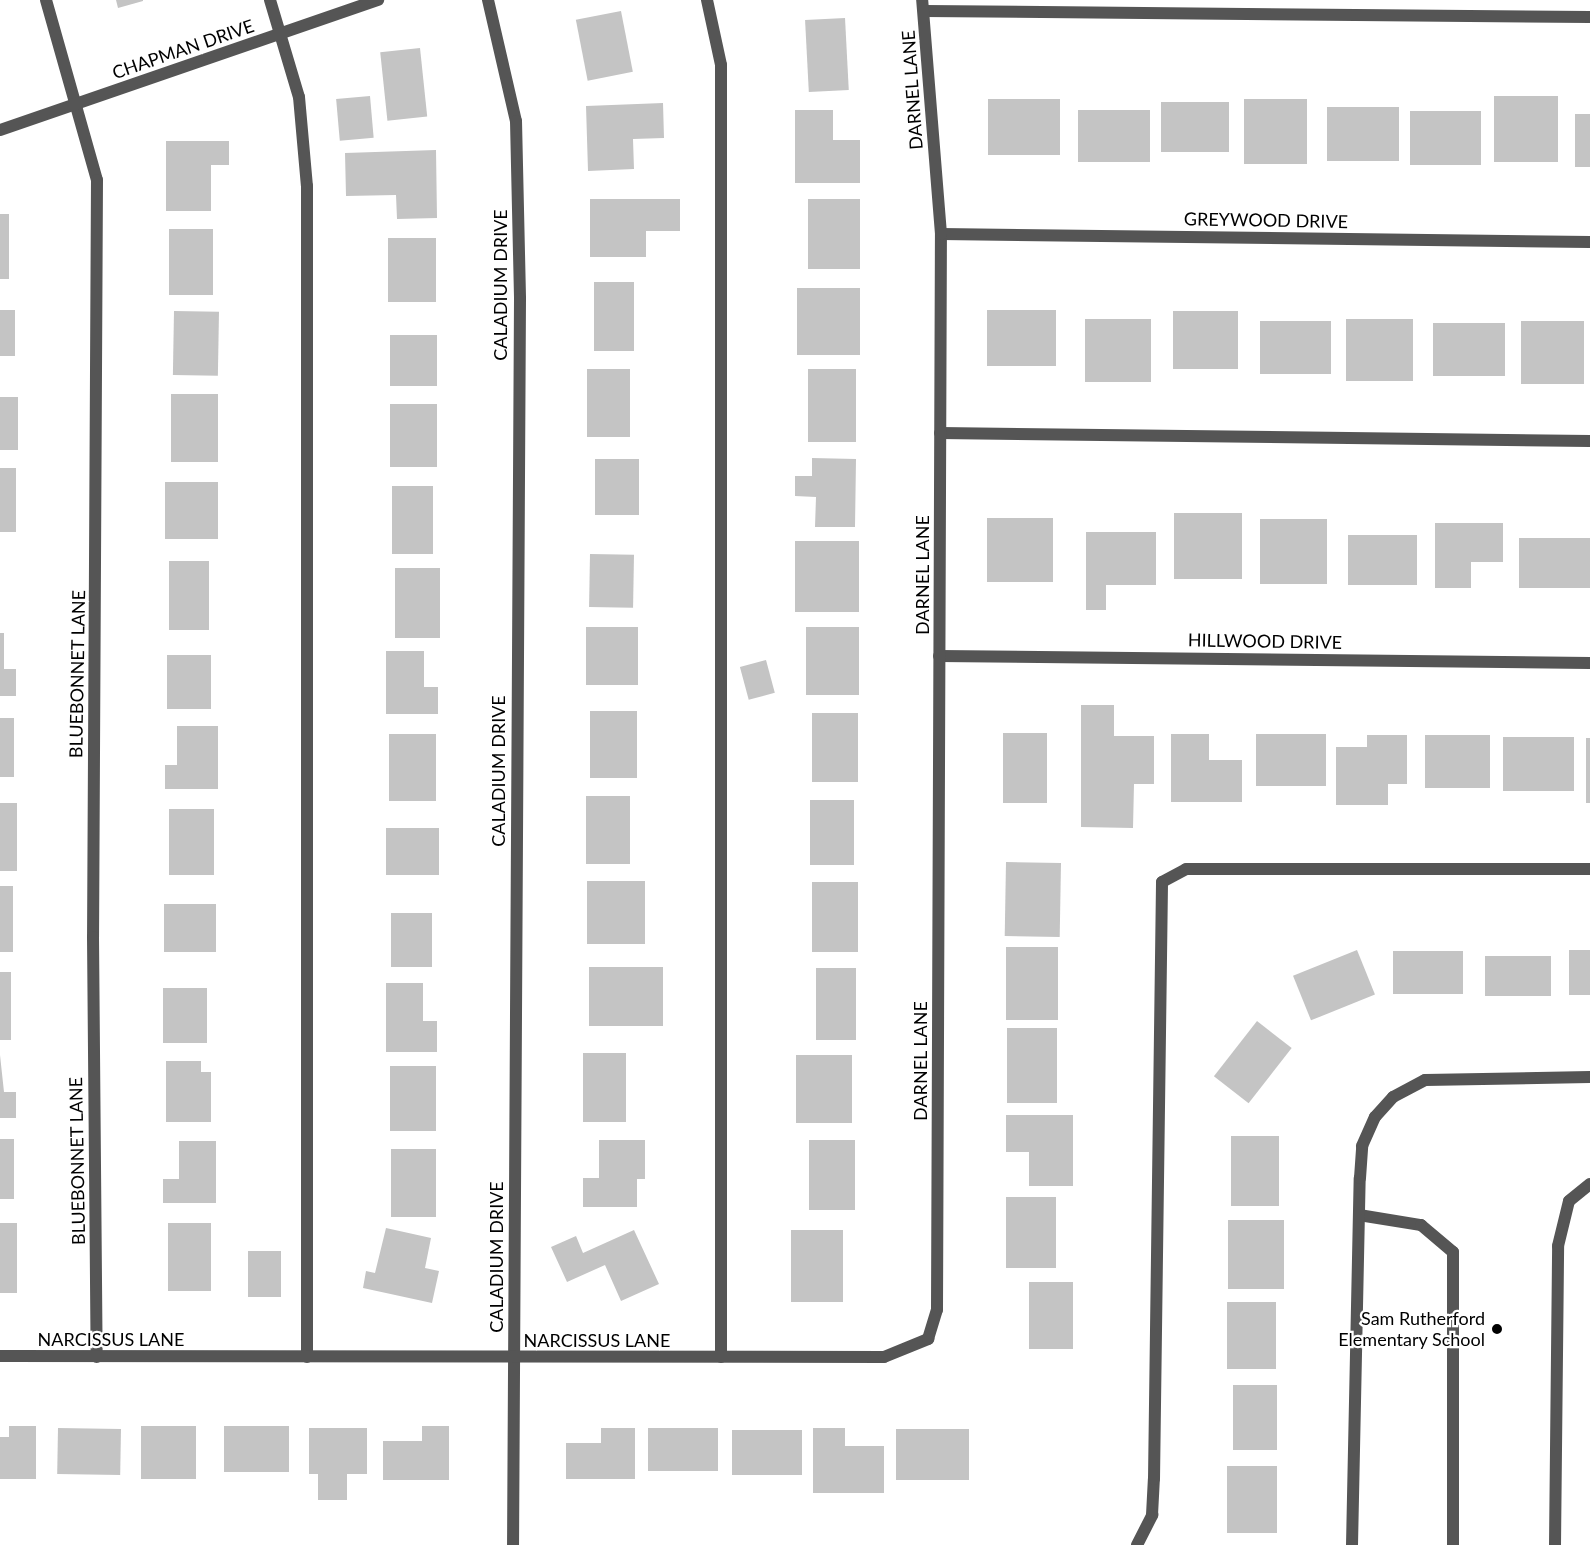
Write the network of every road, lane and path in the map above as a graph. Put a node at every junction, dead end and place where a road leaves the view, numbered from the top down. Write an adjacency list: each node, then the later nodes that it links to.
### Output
1 (46, 0): 9 (street, BLUEBONNET LANE)
2 (270, 0): 8 (street)
3 (378, 0): 8 (street, CHAPMAN DRIVE)
4 (488, 0): 26 (street, CALADIUM DRIVE)
5 (707, 0): 25 (street)
6 (923, 5): 7 (street); 11 (street, DARNEL LANE)
7 (1590, 17)
8 (281, 33): 9 (street, CHAPMAN DRIVE); 24 (street)
9 (78, 105): 10 (street, CHAPMAN DRIVE); 23 (street, BLUEBONNET LANE)
10 (0, 130)
11 (941, 234): 12 (street, GREYWOOD DRIVE); 13 (street, DARNEL LANE)
12 (1590, 242)
13 (940, 433): 14 (street); 15 (street, DARNEL LANE)
14 (1590, 441)
15 (939, 656): 16 (street, HILLWOOD DRIVE); 19 (street, DARNEL LANE)
16 (1590, 663)
17 (1590, 869): 28 (street)
18 (1590, 1077): 21 (street)
19 (937, 1150): 25 (street, NARCISSUS LANE)
20 (1590, 1184): 31 (street)
21 (1359, 1215): 29 (street); 30 (street)
22 (0, 1356): 23 (street, NARCISSUS LANE)
23 (97, 1357): 24 (street, NARCISSUS LANE)
24 (307, 1357): 26 (street, NARCISSUS LANE)
25 (722, 1357): 26 (street, NARCISSUS LANE)
26 (514, 1358): 27 (street, CALADIUM DRIVE)
27 (513, 1545)
28 (1137, 1545)
29 (1352, 1545)
30 (1453, 1545)
31 (1555, 1545)

